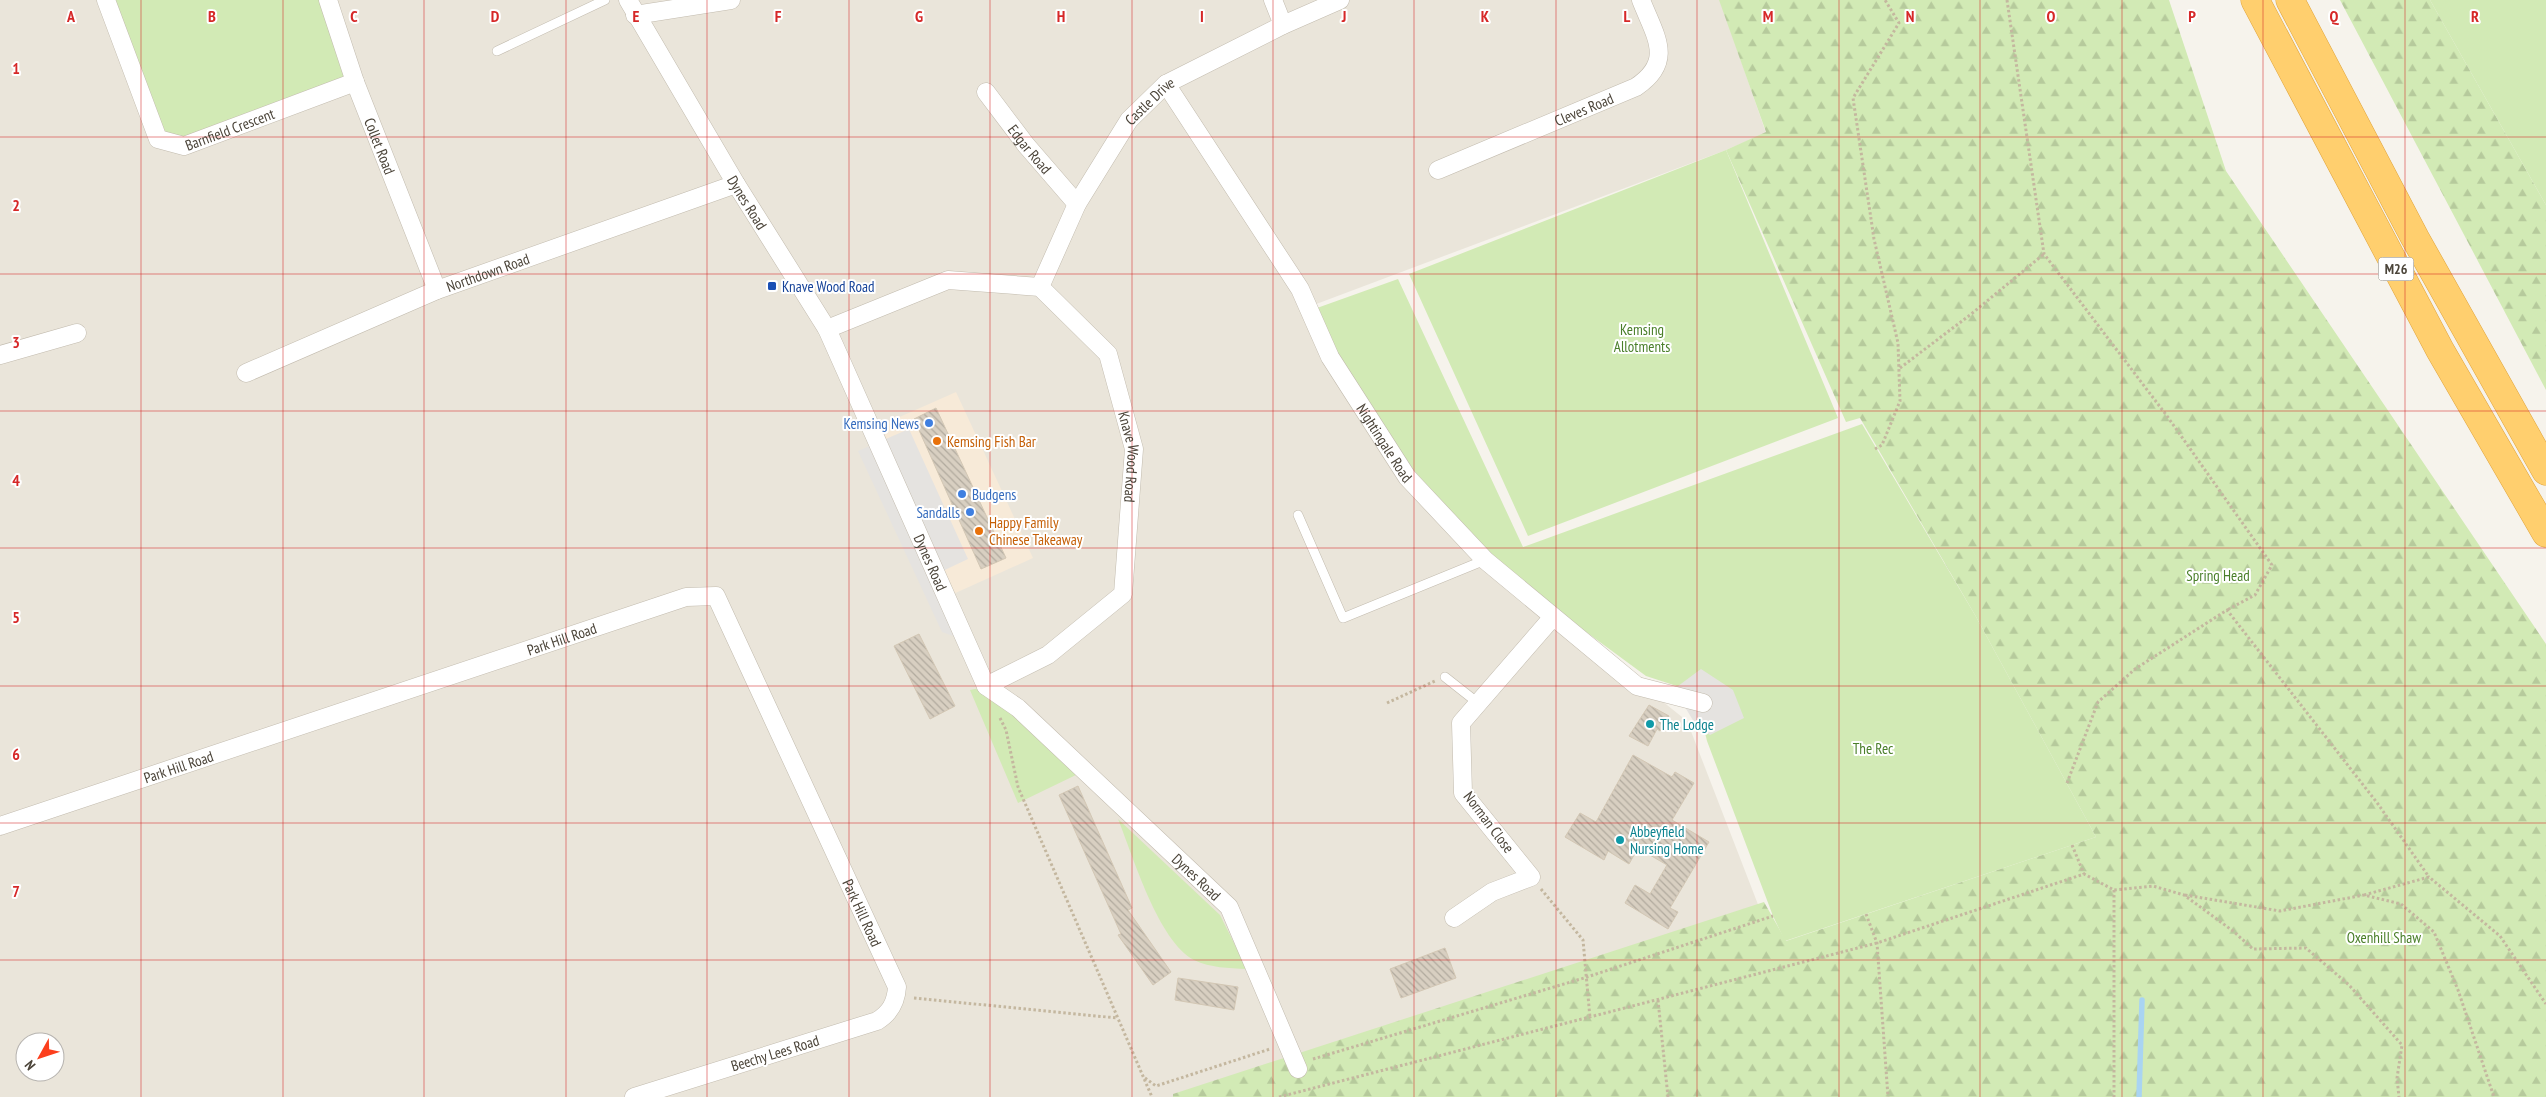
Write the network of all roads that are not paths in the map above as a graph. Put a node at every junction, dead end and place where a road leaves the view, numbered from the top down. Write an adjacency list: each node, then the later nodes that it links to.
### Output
1 (106, 0): 13 (street, Barnfield Crescent)
2 (328, 0): 13 (street, Collet Road)
3 (605, 0): 12 (lane)
4 (732, 0): 10 (street)
5 (1273, 0): 11 (street)
6 (1340, 0): 11 (street, Castle Drive)
7 (1641, 0): 16 (street, Cleves Road)
8 (2255, 0): 27 (highway, M26)
9 (2290, 0): 25 (highway, M26)
10 (632, 8): 17 (street, Dynes Road)
11 (1284, 25): 14 (street, Castle Drive)
12 (497, 51)
13 (355, 82): 20 (street, Collet Road)
14 (1166, 84): 18 (street, Castle Drive); 28 (street, Nightingale Road)
15 (986, 92): 18 (street, Edgar Road)
16 (1438, 170)
17 (736, 184): 20 (street, Northdown Road); 21 (street, Dynes Road)
18 (1077, 204): 19 (street, Castle Drive)
19 (1040, 287): 21 (street); 31 (street, Knave Wood Road)
20 (437, 290): 24 (street, Northdown Road)
21 (827, 329): 31 (street, Dynes Road)
22 (77, 333): 23 (street)
23 (0, 355)
24 (246, 373)
25 (2546, 471)
26 (1298, 515): 28 (lane)
27 (2546, 533)
28 (1485, 560): 29 (street, Nightingale Road)
29 (1552, 618): 32 (street, Norman Close); 33 (street, Nightingale Road)
30 (1445, 677): 32 (lane)
31 (986, 686): 37 (street, Dynes Road)
32 (1478, 703): 35 (street, Norman Close)
33 (1703, 703)
34 (0, 826): 36 (street, Park Hill Road)
35 (1454, 918)
36 (897, 992): 38 (street, Beechy Lees Road)
37 (1297, 1066)
38 (634, 1097)

